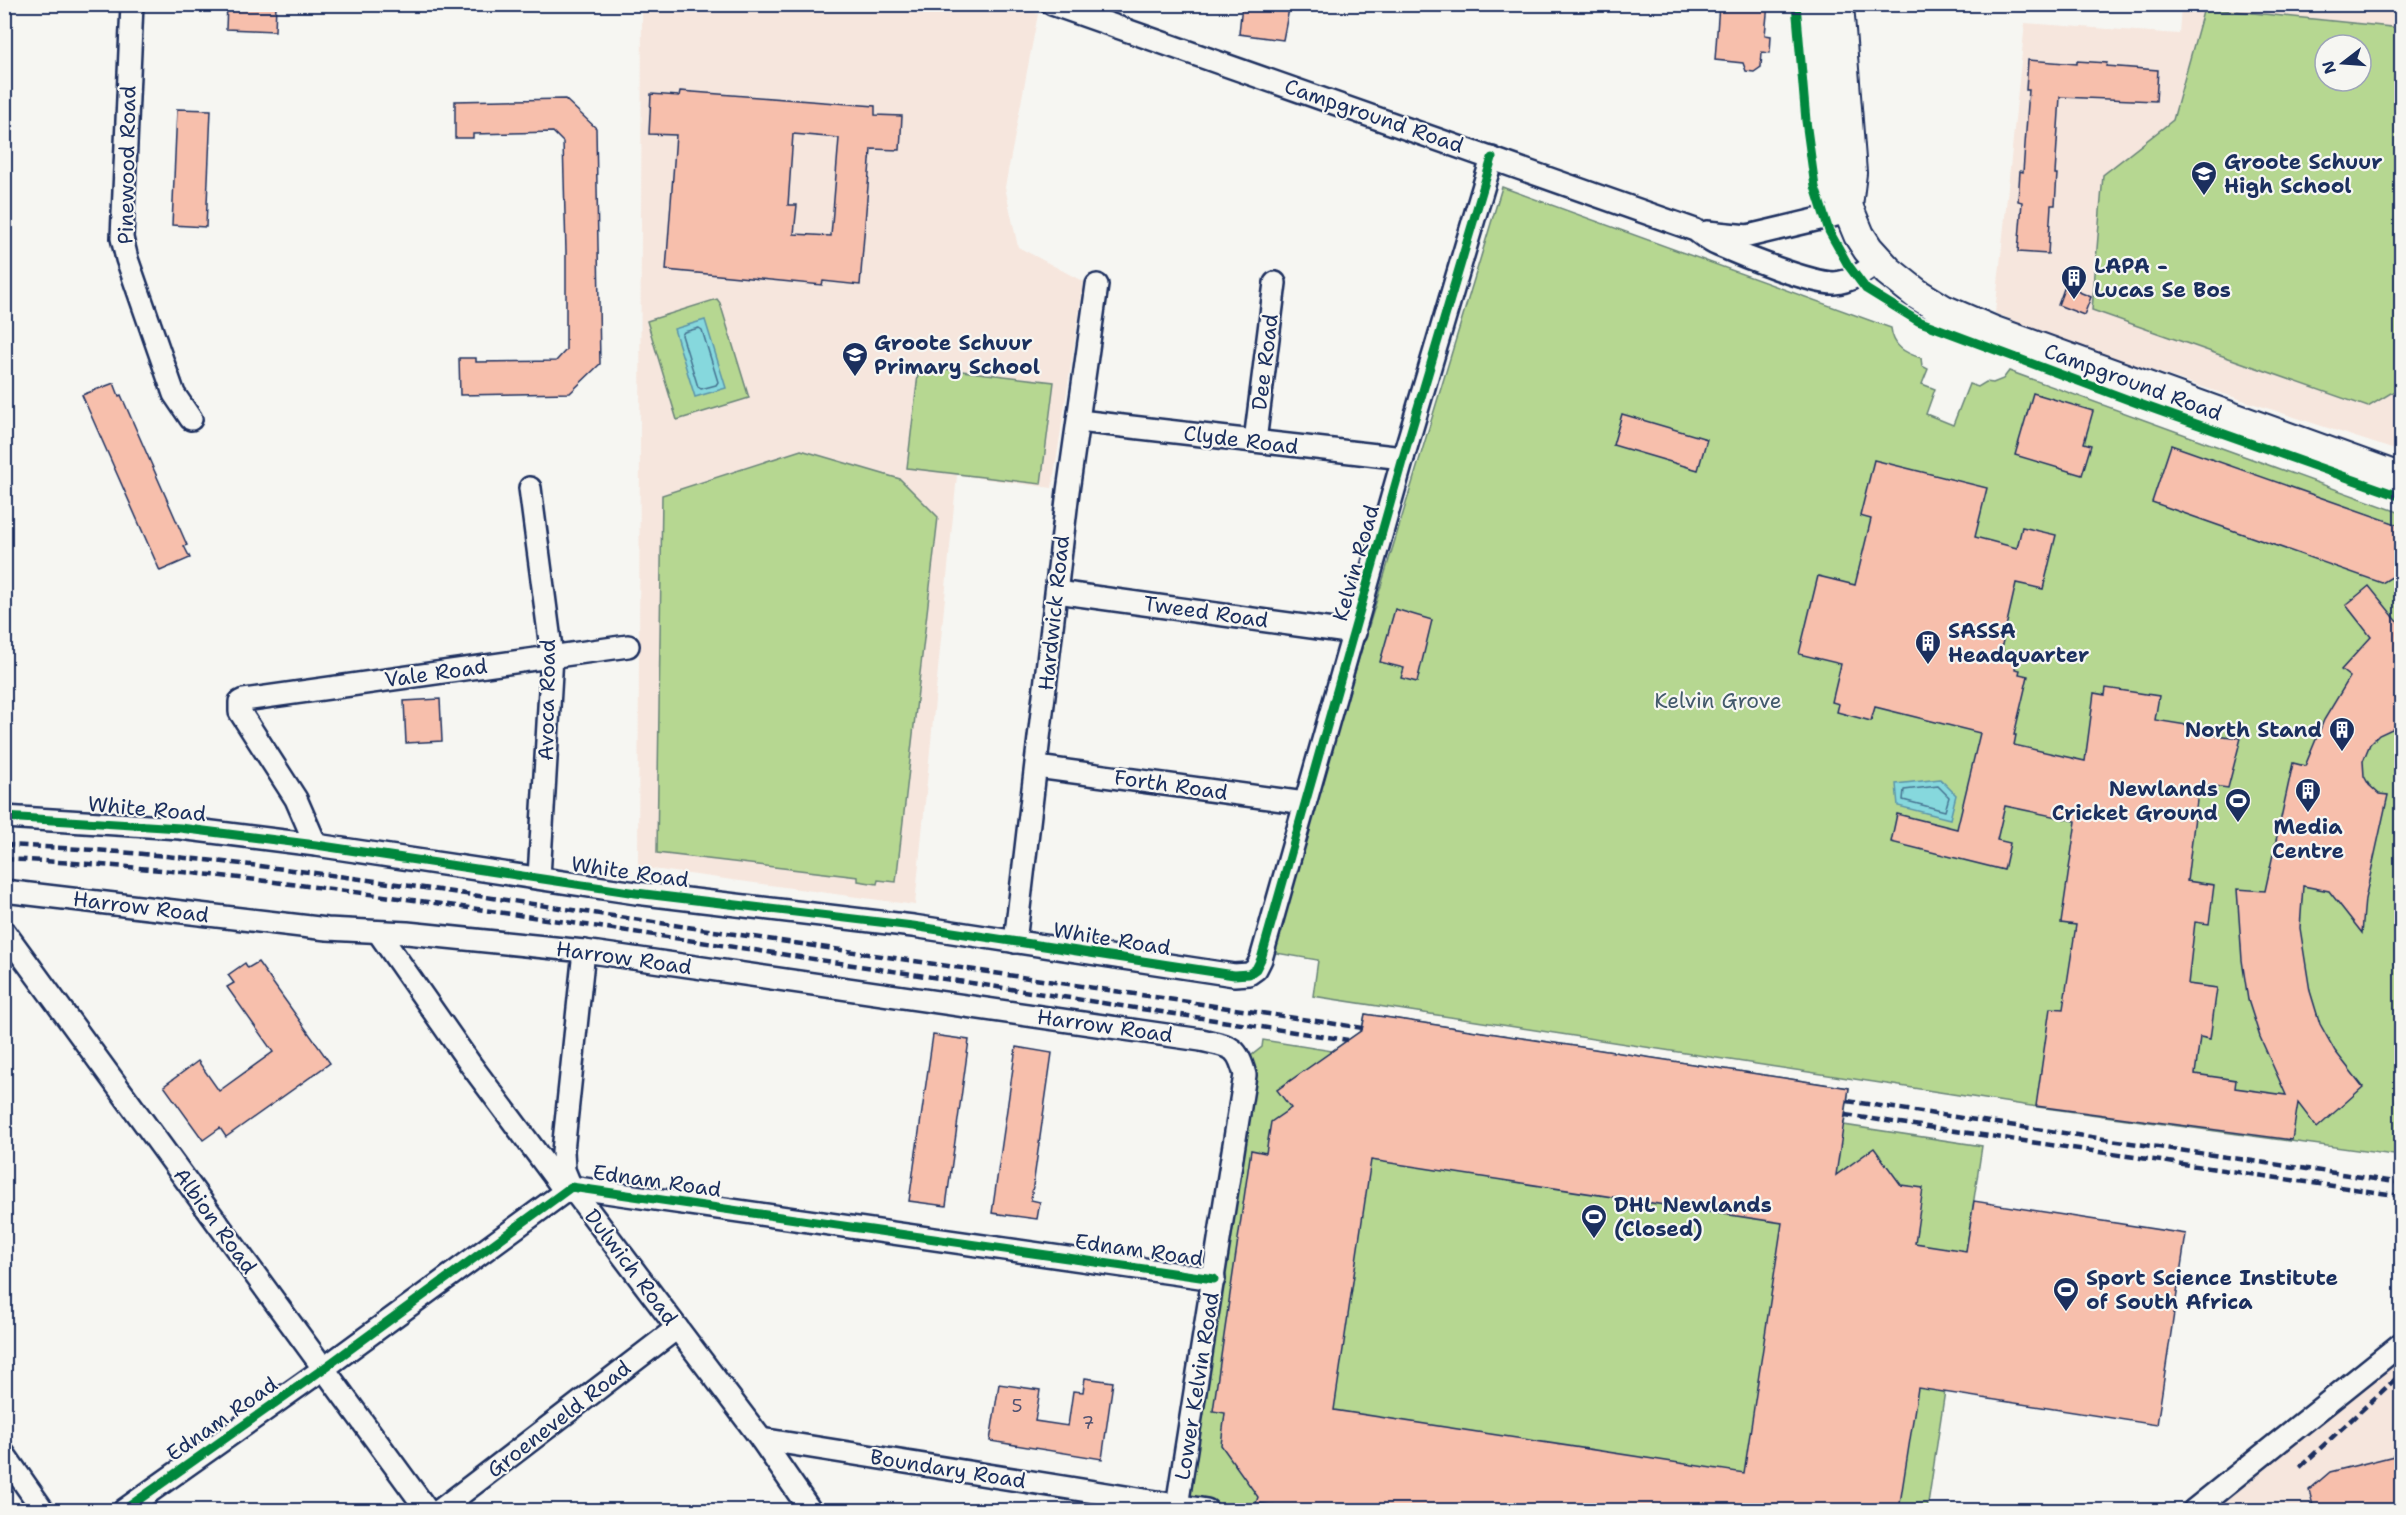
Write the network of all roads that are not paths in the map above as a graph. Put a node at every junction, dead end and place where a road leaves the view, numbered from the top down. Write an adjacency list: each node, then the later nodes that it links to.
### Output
1 (132, 4): 11 (street, Pinewood Road)
2 (1052, 4): 5 (street, Campground Road)
3 (1810, 4): 6 (main road, Campground Road)
4 (1838, 4): 6 (main road)
5 (1492, 158): 7 (street, Campground Road); 14 (street, Kelvin Road)
6 (1848, 209): 7 (street, Campground Road); 8 (main road, Campground Road)
7 (1695, 230): 8 (street, Campground Road)
8 (1879, 261): 15 (main road, Campground Road)
9 (1275, 283): 13 (street, Dee Road)
10 (1097, 285): 12 (street, Hardwick Road)
11 (191, 419)
12 (1079, 421): 13 (street, Clyde Road); 17 (street, Hardwick Road)
13 (1255, 441): 14 (street, Clyde Road)
14 (1403, 458): 18 (street, Kelvin Road)
15 (2402, 479)
16 (530, 488): 20 (street, Avoca Road)
17 (1057, 592): 18 (street, Tweed Road); 21 (street, Hardwick Road)
18 (1355, 633): 22 (street, Kelvin Road)
19 (628, 646): 20 (street, Vale Road)
20 (552, 656): 24 (street, Vale Road); 25 (street, Avoca Road)
21 (1037, 767): 22 (street, Forth Road); 29 (street, Hardwick Road)
22 (1305, 803): 31 (street, Kelvin Road)
23 (4, 817): 24 (street, White Road)
24 (316, 845): 25 (street, White Road)
25 (539, 877): 29 (street, White Road)
26 (4, 891): 28 (street, Harrow Road)
27 (4, 931): 37 (street, Albion Road)
28 (378, 932): 30 (street, Harrow Road); 33 (street)
29 (1015, 942): 31 (street, White Road)
30 (584, 951): 32 (street, Harrow Road); 33 (street, Dulwich Road)
31 (1250, 974)
32 (1238, 1053): 34 (street, Lower Kelvin Road)
33 (568, 1189): 34 (street, Ednam Road); 35 (street, Dulwich Road); 37 (street, Ednam Road)
34 (1214, 1279): 40 (street, Lower Kelvin Road)
35 (677, 1328): 38 (street, Dulwich Road); 44 (street, Groeneveld Road)
36 (2402, 1343): 47 (street)
37 (323, 1369): 42 (street, Ednam Road); 43 (street, Albion Road)
38 (761, 1439): 40 (street, Boundary Road); 45 (street, Dulwich Road)
39 (4, 1454): 41 (street)
40 (1178, 1506): 46 (street, Boundary Road)
41 (43, 1510)
42 (124, 1510)
43 (427, 1510)
44 (440, 1510)
45 (810, 1510)
46 (1207, 1510)
47 (2194, 1510)

